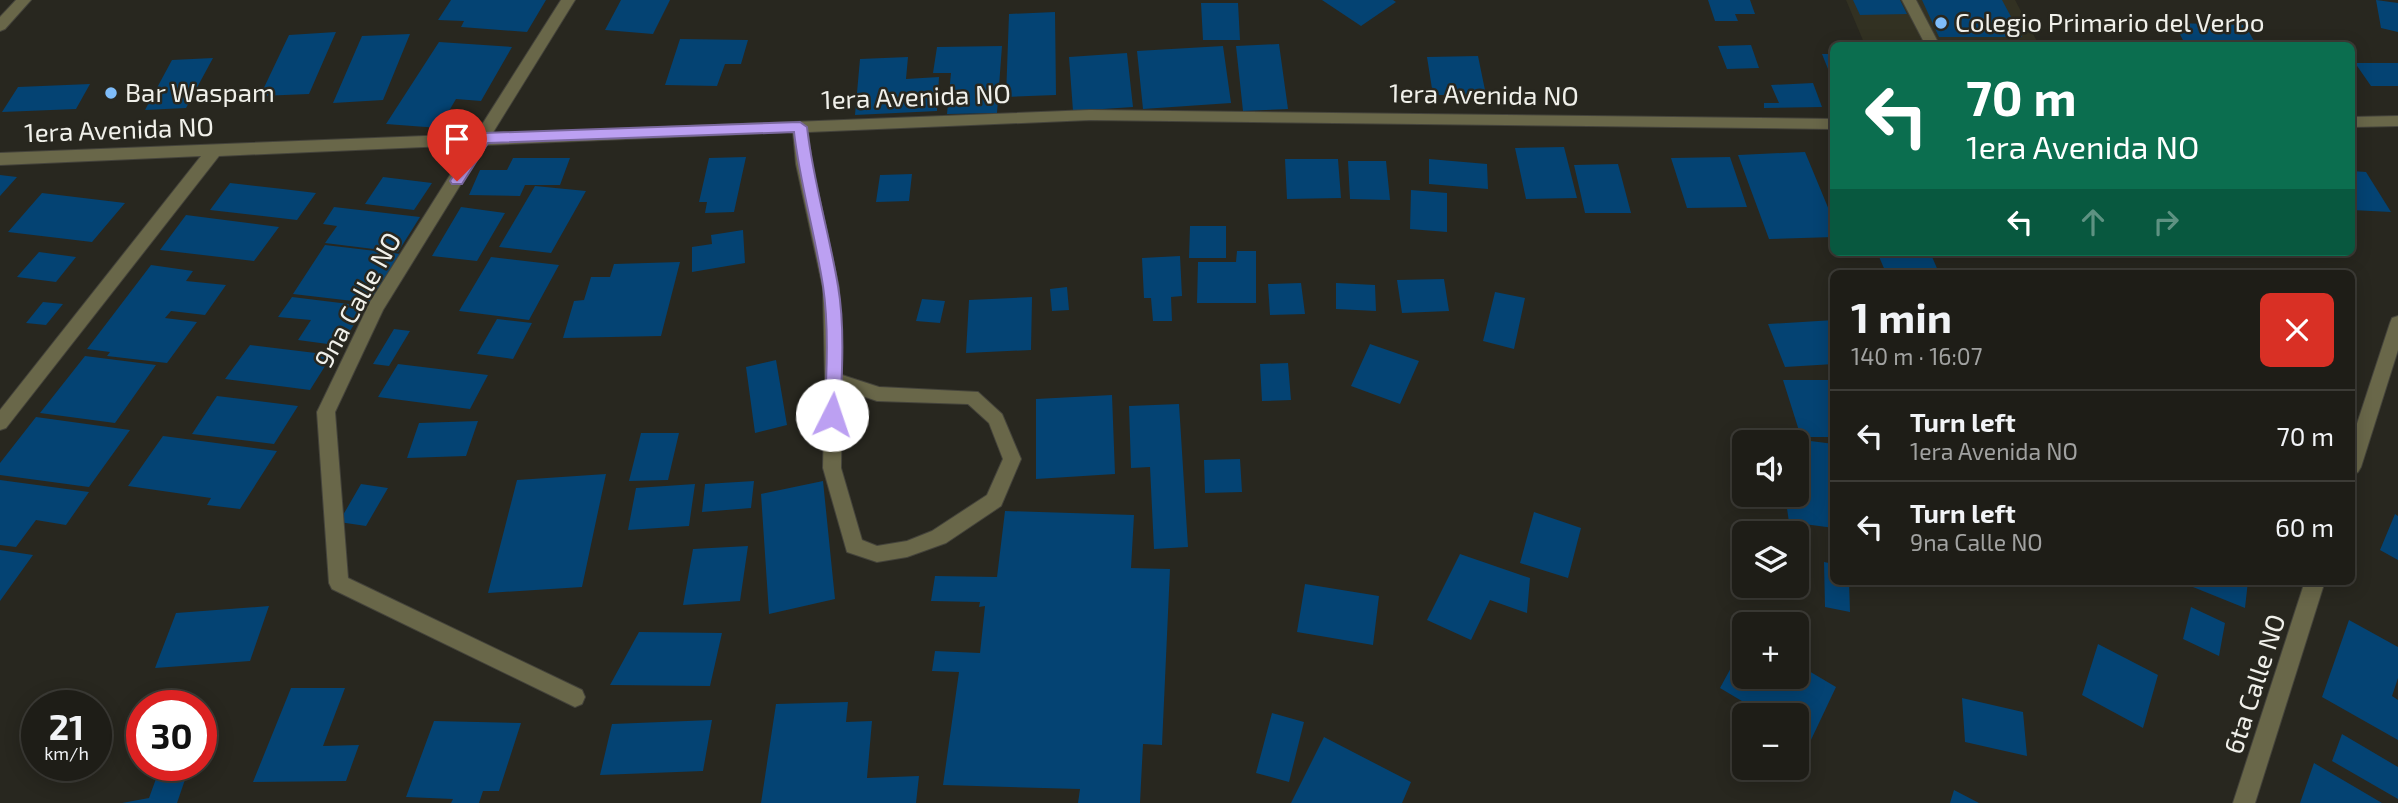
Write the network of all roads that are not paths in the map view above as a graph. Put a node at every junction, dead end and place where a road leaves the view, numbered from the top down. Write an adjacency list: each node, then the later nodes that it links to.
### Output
1 (24, 0): 4 (street)
2 (568, 0): 10 (street, 9na Calle NO)
3 (1909, 0): 5 (street)
4 (0, 26)
5 (1931, 42)
6 (2355, 121): 7 (street)
7 (2398, 121)
8 (1830, 124): 9 (street, 1era Avenida NO)
9 (800, 127): 10 (street, 1era Avenida NO); 14 (street)
10 (484, 138): 11 (street, 1era Avenida NO); 18 (street, 9na Calle NO)
11 (214, 151): 12 (street, 1era Avenida NO); 15 (street)
12 (0, 159)
13 (2398, 324): 16 (street)
14 (834, 380): 14 (street)
15 (0, 423)
16 (2355, 458)
17 (2314, 585): 19 (street, 6ta Calle NO)
18 (575, 697)
19 (2244, 803)

